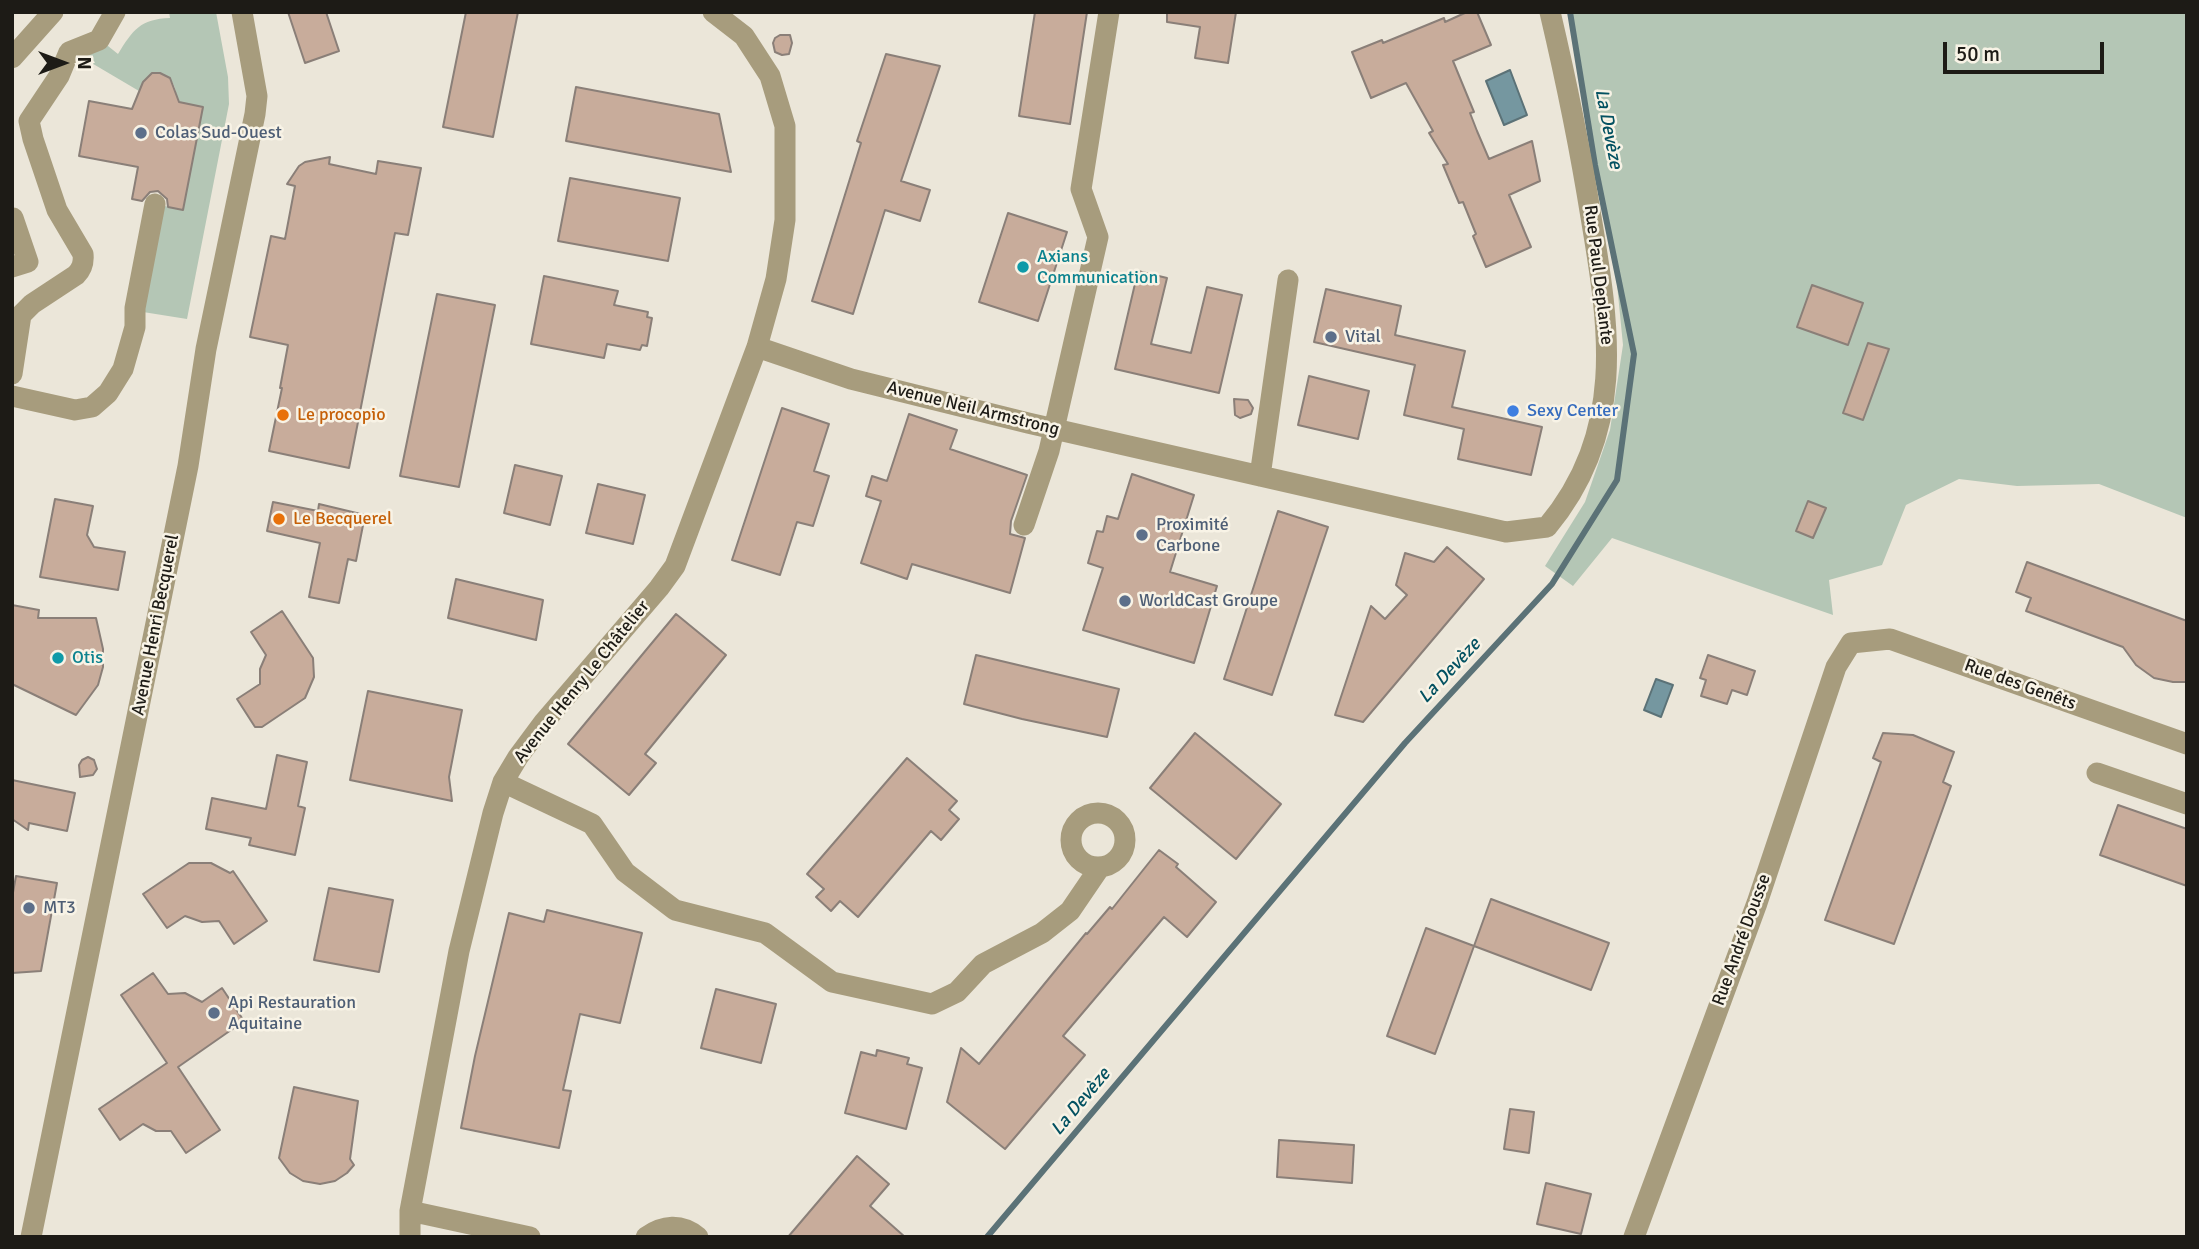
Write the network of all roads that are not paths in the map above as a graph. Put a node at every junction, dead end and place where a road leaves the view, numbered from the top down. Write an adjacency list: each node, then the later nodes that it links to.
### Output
1 (53, 12): 7 (street)
2 (115, 12): 8 (street)
3 (242, 12): 28 (street, Avenue Henri Becquerel)
4 (713, 12): 14 (street)
5 (1109, 12): 17 (street)
6 (1550, 12): 20 (street, Rue Paul Deplante)
7 (38, 30): 8 (street); 9 (street)
8 (69, 52): 15 (street)
9 (12, 58)
10 (155, 204): 16 (street)
11 (13, 218): 12 (street)
12 (12, 267)
13 (1288, 280): 18 (street)
14 (757, 347): 17 (street, Avenue Neil Armstrong); 24 (street, Avenue Henry Le Châtelier)
15 (12, 374)
16 (12, 396)
17 (1053, 429): 18 (street, Avenue Neil Armstrong); 19 (street)
18 (1260, 476): 20 (street, Avenue Neil Armstrong)
19 (1024, 525)
20 (1547, 527)
21 (1851, 643): 22 (street, Rue des Genêts); 33 (street, Rue André Dousse)
22 (2186, 742)
23 (2097, 773): 25 (street)
24 (503, 782): 26 (street); 27 (street, Avenue Henry Le Châtelier)
25 (2187, 804)
26 (1100, 867)
27 (410, 1211): 29 (street, Avenue Henry Le Châtelier); 30 (street)
28 (31, 1237)
29 (410, 1237)
30 (530, 1237)
31 (646, 1237): 32 (street)
32 (698, 1237)
33 (1634, 1237)

